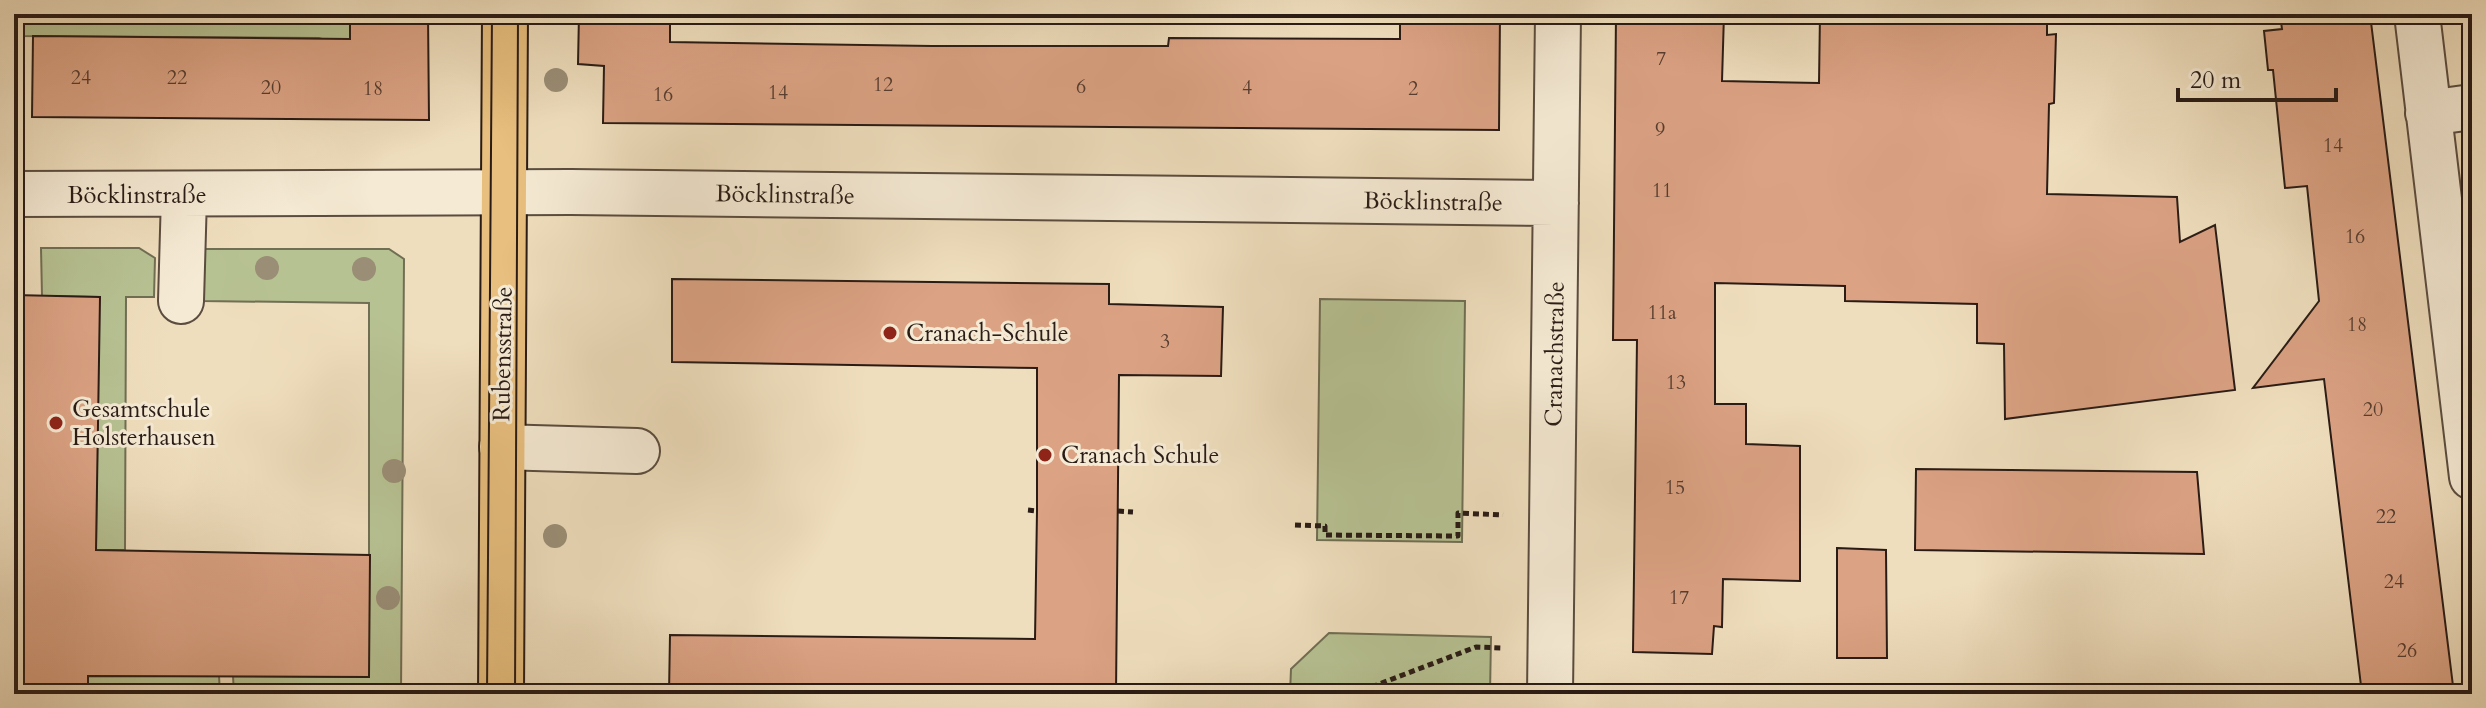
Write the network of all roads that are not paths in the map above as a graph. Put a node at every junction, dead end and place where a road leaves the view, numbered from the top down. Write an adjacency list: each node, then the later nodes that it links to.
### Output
1 (505, 14): 7 (main road, Rubensstraße)
2 (1558, 14): 9 (street, Cranachstraße)
3 (2417, 14): 5 (street)
4 (2472, 107): 5 (street)
5 (2428, 113): 13 (street)
6 (14, 194): 8 (street, Böcklinstraße)
7 (505, 194): 8 (street, Böcklinstraße); 9 (street, Böcklinstraße); 11 (main road, Rubensstraße)
8 (184, 196): 10 (street)
9 (1556, 203): 15 (street, Cranachstraße)
10 (181, 301)
11 (502, 447): 12 (street); 14 (main road, Rubensstraße)
12 (637, 451)
13 (2472, 477)
14 (501, 694)
15 (1550, 694)

